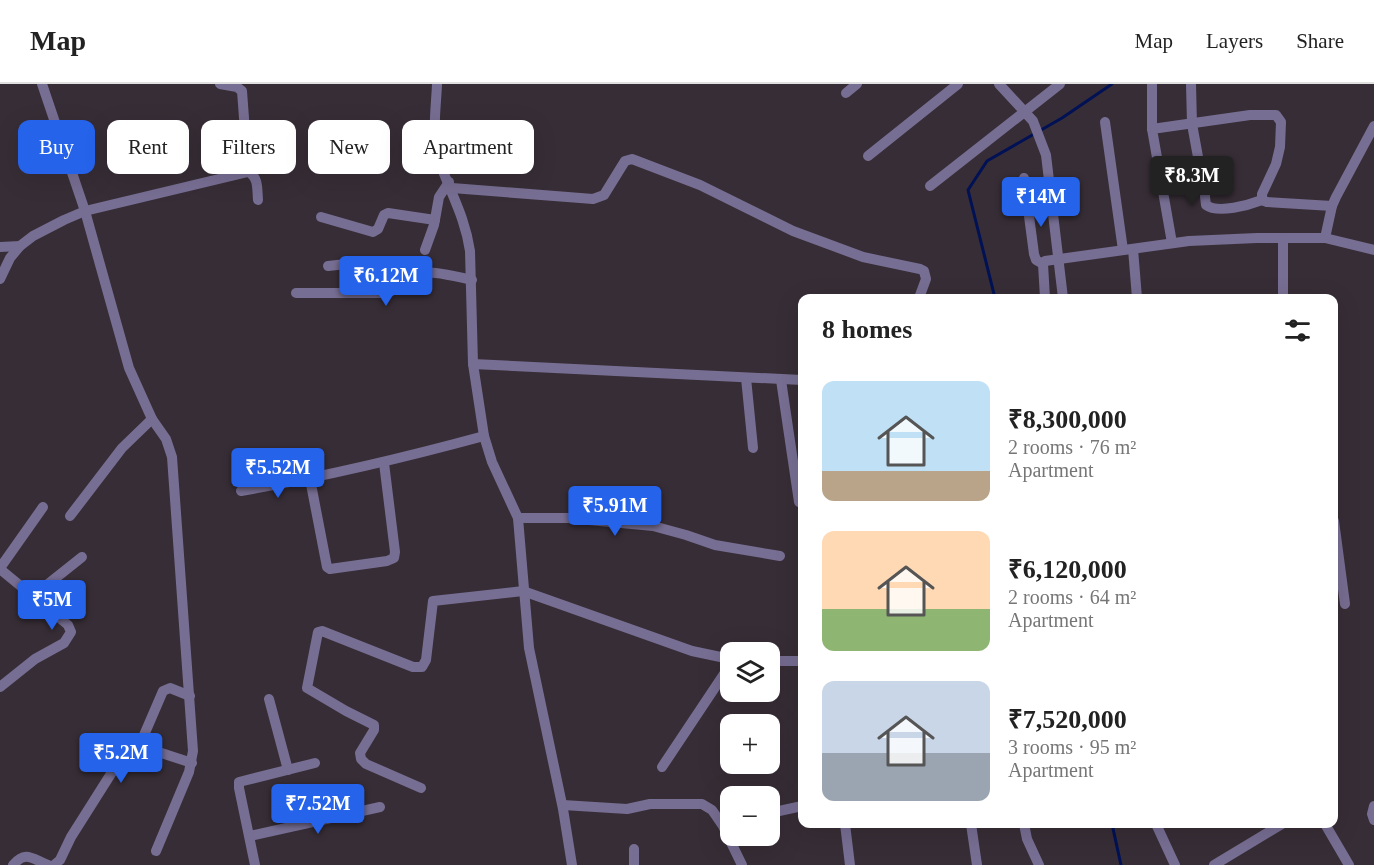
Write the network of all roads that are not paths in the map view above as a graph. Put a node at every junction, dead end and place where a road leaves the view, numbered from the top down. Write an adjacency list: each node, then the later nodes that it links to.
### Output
1 (42, 84): 26 (street)
2 (220, 84): 12 (street)
3 (436, 84): 21 (street)
4 (857, 84): 10 (street)
5 (958, 84): 17 (street)
6 (999, 84): 11 (street)
7 (1060, 84): 11 (street)
8 (1152, 84): 16 (street)
9 (1191, 84): 14 (street)
10 (846, 93)
11 (1025, 112): 22 (street); 37 (street)
12 (244, 120)
13 (1105, 122): 34 (street)
14 (1192, 123): 16 (street); 24 (street); 24 (street)
15 (1374, 126): 25 (street)
16 (1152, 129): 31 (street)
17 (868, 156)
18 (240, 174): 26 (street)
19 (253, 174): 23 (street)
20 (1024, 178): 38 (street)
21 (450, 185): 28 (street); 42 (street); 44 (street)
22 (930, 186)
23 (258, 200)
24 (1262, 200): 25 (street)
25 (1332, 206): 30 (street)
26 (85, 211): 32 (street); 53 (street)
27 (321, 217): 28 (street)
28 (435, 220): 35 (street)
29 (1283, 238): 30 (street); 31 (street); 48 (street)
30 (1325, 238): 36 (street)
31 (1172, 243): 34 (street)
32 (20, 246): 33 (street); 41 (street)
33 (0, 247)
34 (1128, 249): 37 (street); 47 (street)
35 (425, 250)
36 (1374, 250)
37 (1059, 260): 38 (street); 46 (street)
38 (1043, 264): 45 (street)
39 (328, 266): 40 (street)
40 (409, 277): 42 (street); 43 (street)
41 (0, 279)
42 (472, 280): 49 (street)
43 (296, 293)
44 (920, 294)
45 (1045, 294)
46 (1063, 294)
47 (1136, 294)
48 (1283, 294)
49 (473, 364): 50 (street); 54 (street)
50 (746, 378): 51 (street); 55 (street)
51 (781, 380): 52 (street); 59 (street)
52 (798, 380)
53 (152, 419): 61 (street); 75 (street)
54 (484, 436): 56 (street); 62 (street)
55 (753, 448)
56 (384, 463): 57 (street); 57 (street)
57 (310, 479): 58 (street)
58 (241, 491)
59 (798, 502)
60 (43, 507): 66 (street)
61 (70, 516)
62 (518, 518): 64 (street); 67 (street)
63 (1338, 551): 69 (street)
64 (780, 556)
65 (82, 557): 68 (street)
66 (0, 568): 68 (street)
67 (523, 591): 70 (street); 82 (street); 83 (street)
68 (33, 596): 74 (street)
69 (1345, 604)
70 (720, 657)
71 (798, 661): 72 (street)
72 (780, 662)
73 (720, 680): 80 (street)
74 (0, 687)
75 (190, 696): 77 (street); 78 (street)
76 (269, 699): 81 (street)
77 (140, 746): 78 (street); 102 (street)
78 (192, 763): 99 (street)
79 (315, 764): 81 (street)
80 (662, 767)
81 (288, 770): 96 (street)
82 (421, 788)
83 (562, 805): 88 (street); 104 (street)
84 (1374, 806): 89 (street)
85 (380, 807): 96 (street)
86 (798, 807): 87 (street)
87 (780, 811)
88 (720, 818)
89 (1374, 820)
90 (845, 828): 107 (street)
91 (971, 828): 108 (street)
92 (1025, 828): 109 (street)
93 (1158, 828): 110 (street)
94 (1275, 828): 111 (street)
95 (1327, 828): 112 (street)
96 (250, 836): 103 (street)
97 (735, 846): 106 (street)
98 (634, 849): 105 (street)
99 (156, 851)
100 (13, 865): 101 (street)
101 (48, 865)
102 (54, 865)
103 (255, 865)
104 (572, 865)
105 (634, 865)
106 (742, 865)
107 (850, 865)
108 (976, 865)
109 (1039, 865)
110 (1175, 865)
111 (1214, 865)
112 (1349, 865)

